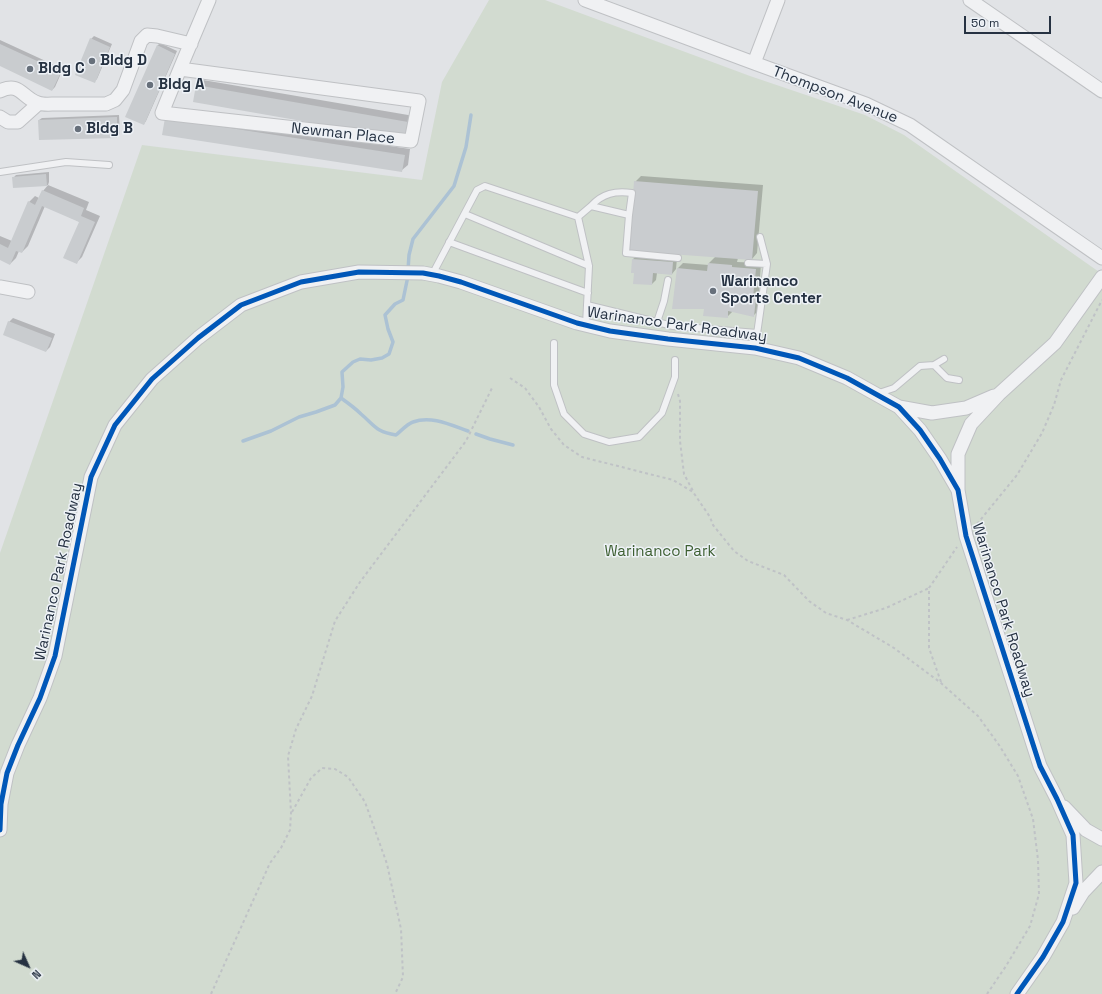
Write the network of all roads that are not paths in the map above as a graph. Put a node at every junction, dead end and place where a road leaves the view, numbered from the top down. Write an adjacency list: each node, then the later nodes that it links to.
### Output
1 (209, 0): 5 (street, Newman Place)
2 (585, 0): 6 (street, Thompson Avenue)
3 (778, 0): 6 (street)
4 (970, 0): 9 (street)
5 (191, 44): 7 (street, Newman Place); 10 (street)
6 (754, 63): 21 (street, Thompson Avenue)
7 (180, 69): 7 (street, Newman Place)
8 (0, 91): 10 (street)
9 (1102, 91)
10 (38, 104): 11 (street)
11 (0, 117)
12 (109, 165): 13 (lane)
13 (0, 172)
14 (591, 206): 16 (lane); 16 (lane); 17 (lane)
15 (465, 214): 17 (lane); 19 (lane); 24 (lane)
16 (629, 215): 20 (lane)
17 (578, 217): 24 (lane)
18 (760, 237): 23 (lane)
19 (449, 242): 25 (lane); 30 (lane)
20 (678, 258)
21 (1102, 258)
22 (748, 263): 23 (lane)
23 (767, 264): 34 (lane)
24 (589, 266): 30 (lane)
25 (427, 274): 33 (street, Warinanco Park Roadway); 46 (street, Warinanco Park Roadway)
26 (1102, 277): 42 (street, Warinanco Park Roadway)
27 (668, 280): 32 (lane)
28 (0, 288): 29 (street)
29 (28, 292)
30 (588, 293): 31 (lane)
31 (587, 305): 32 (lane); 33 (lane)
32 (657, 322): 34 (lane)
33 (586, 325): 36 (street, Warinanco Park Roadway)
34 (757, 333): 36 (lane)
35 (554, 343): 38 (lane)
36 (755, 348): 41 (street, Warinanco Park Roadway)
37 (944, 359): 39 (lane)
38 (675, 360)
39 (934, 365): 40 (lane); 41 (lane)
40 (959, 380)
41 (875, 394): 43 (street, Warinanco Park Roadway)
42 (999, 394): 43 (street, Warinanco Park Roadway); 44 (street, Warinanco Park Roadway)
43 (899, 407): 44 (street, Warinanco Park Roadway)
44 (958, 490): 45 (street, Warinanco Park Roadway)
45 (1057, 799): 47 (street, Warinanco Park Roadway); 49 (street, Warinanco Park Roadway)
46 (0, 830)
47 (1102, 839)
48 (1102, 872): 49 (street, Warinanco Park Roadway)
49 (1063, 922): 50 (street, Warinanco Park Roadway)
50 (1017, 994)

